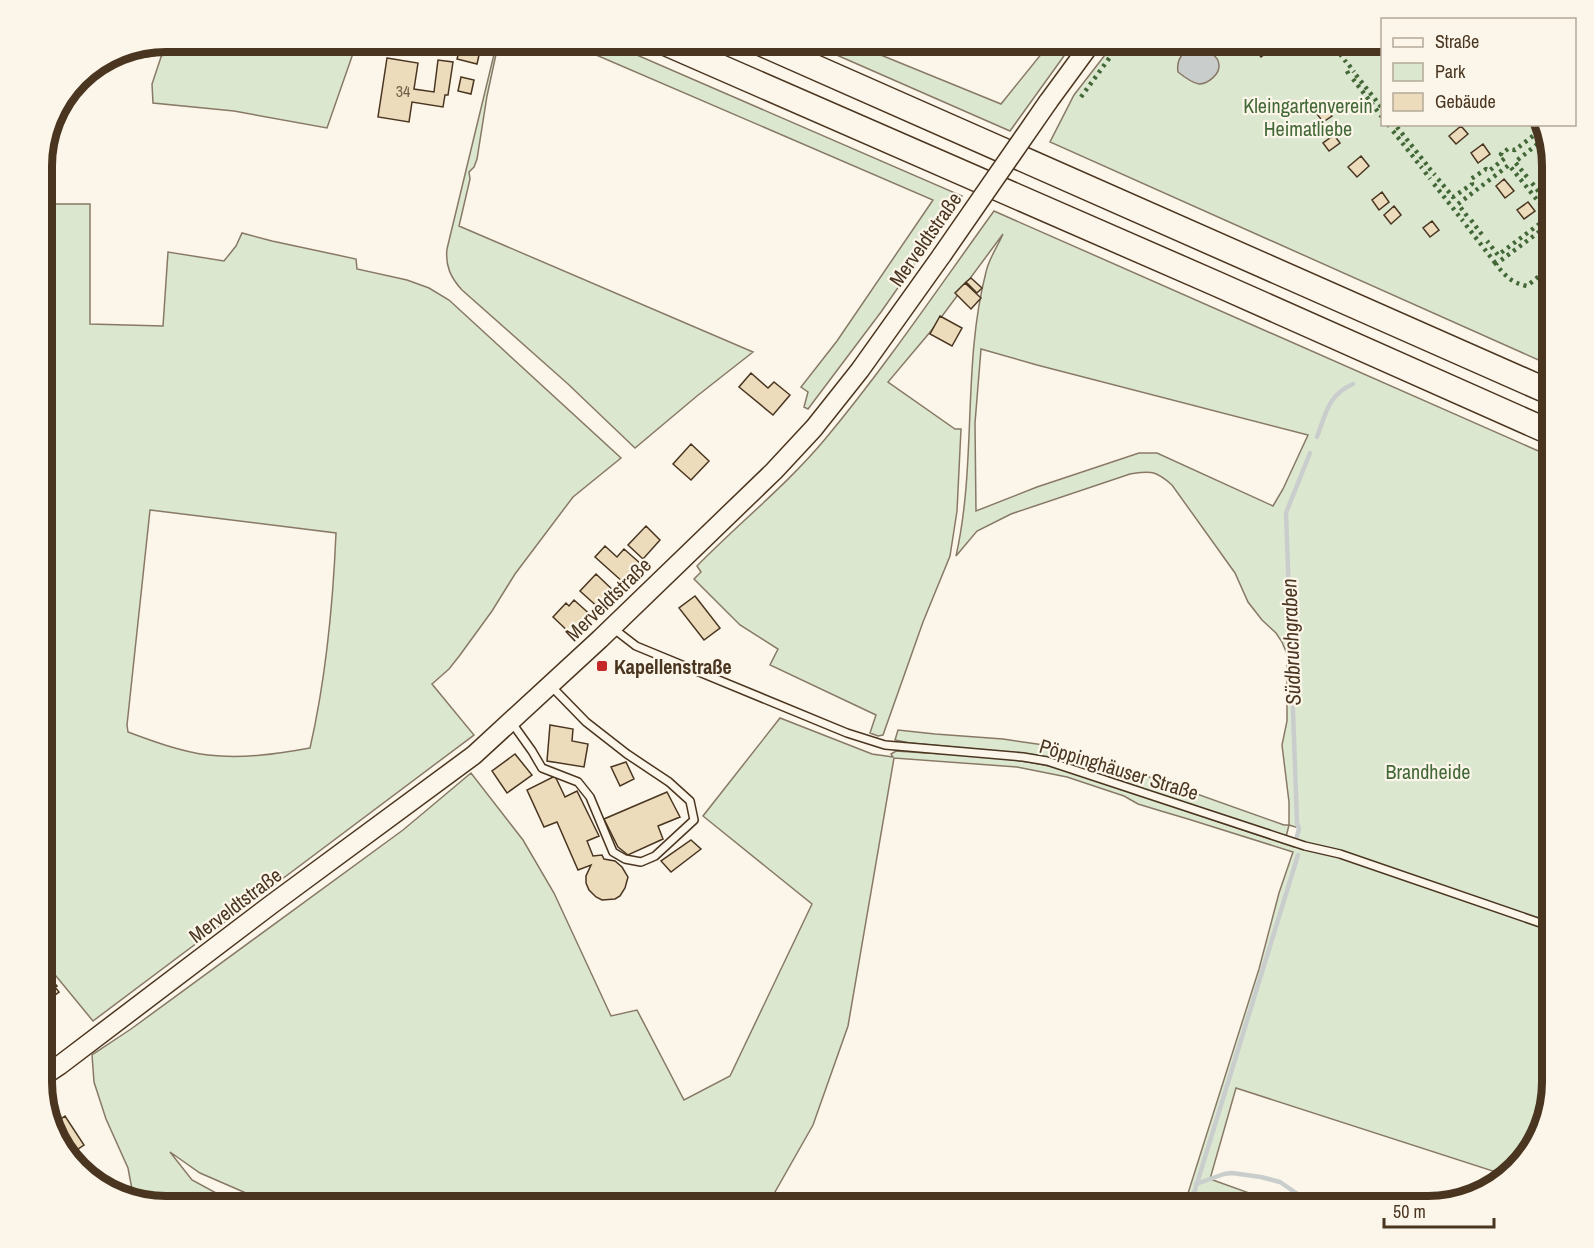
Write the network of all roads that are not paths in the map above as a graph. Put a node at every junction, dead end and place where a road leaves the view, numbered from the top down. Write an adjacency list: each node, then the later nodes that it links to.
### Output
1 (686, 52): 5 (highway)
2 (781, 52): 4 (highway)
3 (1085, 52): 6 (street, Merveldtstraße, bridge)
4 (1542, 389)
5 (1542, 429)
6 (612, 627): 7 (street, Merveldtstraße); 9 (lane, Pöppinghäuser Straße)
7 (550, 685): 8 (street, Merveldtstraße); 8 (lane)
8 (511, 722): 10 (street, Merveldtstraße)
9 (1542, 924)
10 (53, 1070)

